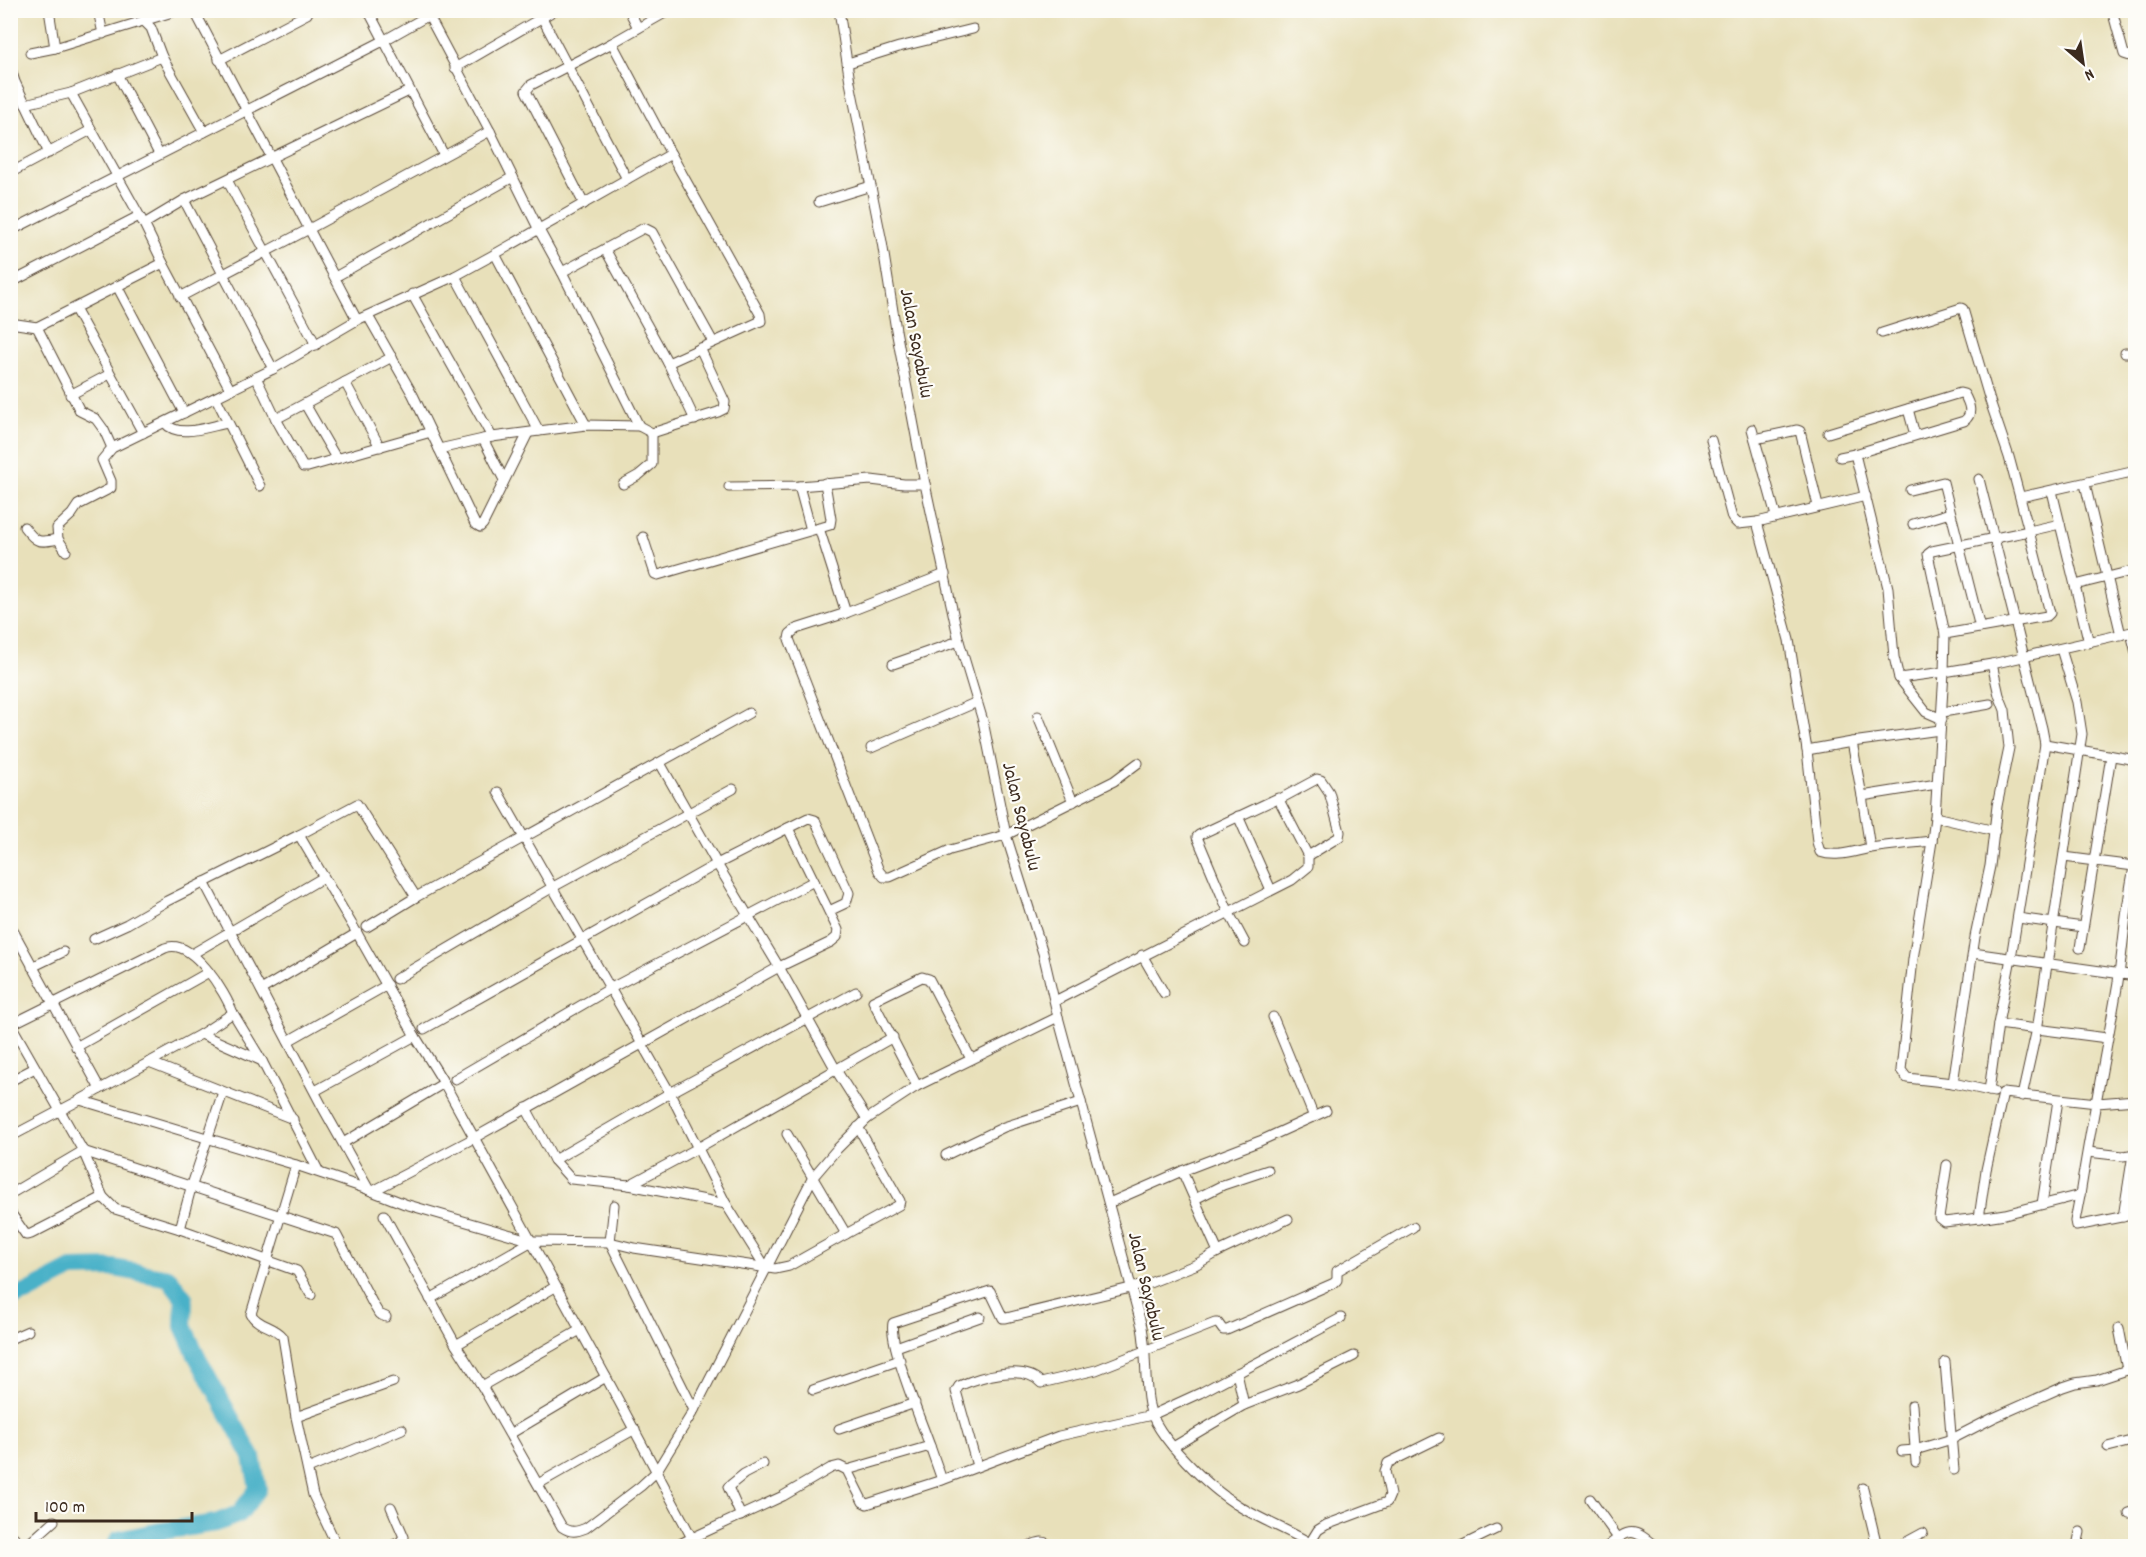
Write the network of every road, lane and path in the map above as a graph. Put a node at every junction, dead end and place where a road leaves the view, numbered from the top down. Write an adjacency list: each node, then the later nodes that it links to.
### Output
1 (49, 10): 23 (street)
2 (98, 10): 20 (street)
3 (141, 10): 17 (street)
4 (179, 10): 15 (street)
5 (194, 10): 27 (street)
6 (309, 10): 27 (street)
7 (368, 10): 21 (street)
8 (438, 10): 14 (street)
9 (555, 10): 16 (street)
10 (629, 10): 18 (street)
11 (670, 10): 18 (street)
12 (839, 10): 28 (street, Jalan Sayabulu)
13 (2112, 10): 26 (street)
14 (427, 13): 21 (street); 31 (street)
15 (159, 14): 17 (street)
16 (540, 14): 30 (street); 31 (street)
17 (148, 25): 20 (street); 25 (street)
18 (638, 28): 22 (street)
19 (973, 29): 28 (street)
20 (103, 34): 23 (street)
21 (383, 41): 33 (street); 36 (street)
22 (612, 43): 30 (street); 42 (street)
23 (55, 48): 24 (street)
24 (30, 52)
25 (162, 57): 32 (street); 39 (street)
26 (2136, 58)
27 (219, 60): 36 (street)
28 (848, 63): 50 (street, Jalan Sayabulu)
29 (10, 66): 35 (street)
30 (567, 67): 48 (street); 53 (street)
31 (455, 68): 38 (street)
32 (117, 74): 34 (street); 41 (street)
33 (409, 91): 43 (street); 44 (street)
34 (71, 93): 35 (street); 37 (street)
35 (25, 104): 40 (street)
36 (246, 110): 39 (street); 44 (street)
37 (92, 130): 40 (street); 46 (street)
38 (490, 131): 43 (street); 47 (street)
39 (204, 132): 41 (street)
40 (49, 153): 45 (street)
41 (159, 154): 46 (street)
42 (671, 154): 48 (street); 76 (street)
43 (444, 155): 55 (street)
44 (272, 157): 49 (street); 55 (street)
45 (10, 173)
46 (117, 177): 54 (street); 57 (street)
47 (513, 177): 56 (street); 65 (street)
48 (627, 179): 53 (street)
49 (227, 180): 51 (street); 59 (street)
50 (871, 186): 52 (street); 121 (street, Jalan Sayabulu)
51 (184, 200): 54 (street); 63 (street)
52 (819, 202)
53 (584, 204): 56 (street)
54 (142, 220): 61 (street); 66 (street)
55 (309, 229): 59 (street); 65 (street)
56 (539, 230): 60 (street); 62 (street)
57 (10, 231)
58 (605, 249): 62 (street); 76 (street); 82 (street)
59 (266, 252): 63 (street); 77 (street)
60 (495, 254): 64 (street); 97 (street)
61 (163, 263): 67 (street); 69 (street)
62 (562, 272): 98 (street)
63 (223, 273): 69 (street); 83 (street)
64 (454, 276): 68 (street); 100 (street)
65 (335, 277): 72 (street)
66 (10, 282)
67 (117, 286): 70 (street); 92 (street)
68 (411, 294): 71 (street); 107 (street)
69 (180, 297): 87 (street)
70 (75, 309): 74 (street); 84 (street)
71 (368, 315): 72 (street); 81 (street)
72 (357, 320): 77 (street)
73 (10, 323): 74 (street)
74 (37, 327): 88 (street)
75 (1882, 333): 129 (street)
76 (713, 342): 78 (street)
77 (316, 345): 83 (street)
78 (700, 348): 82 (street); 94 (street)
79 (2125, 353): 80 (street)
80 (2136, 353)
81 (392, 357): 86 (street); 101 (street)
82 (668, 363): 94 (street)
83 (273, 369): 85 (street)
84 (110, 374): 88 (street); 102 (street)
85 (256, 377): 87 (street); 93 (street)
86 (345, 382): 90 (street); 110 (street)
87 (230, 389): 89 (street)
88 (70, 395): 111 (street)
89 (216, 398): 92 (street); 96 (street)
90 (305, 404): 93 (street); 115 (street)
91 (1908, 409): 105 (street); 106 (street); 106 (street)
92 (184, 413): 95 (street)
93 (276, 419): 115 (street)
94 (696, 420): 104 (street)
95 (165, 423): 96 (street); 102 (street)
96 (228, 423): 123 (street)
97 (586, 425): 98 (street); 100 (street)
98 (639, 426): 104 (street)
99 (1752, 429): 108 (street)
100 (539, 431): 103 (street)
101 (431, 432): 110 (street); 112 (street)
102 (143, 433): 111 (street)
103 (528, 433): 107 (street); 118 (street)
104 (652, 433): 120 (street)
105 (1828, 433)
106 (1916, 435): 113 (street)
107 (488, 438): 112 (street); 118 (street)
108 (1755, 439): 130 (street); 132 (street)
109 (1712, 441): 133 (street)
110 (380, 447): 115 (street)
111 (112, 448): 141 (street)
112 (439, 448): 118 (street)
113 (1855, 454): 114 (street); 128 (street)
114 (1840, 457)
115 (336, 458)
116 (2136, 471): 122 (street)
117 (1979, 478): 140 (street)
118 (504, 480)
119 (825, 483): 121 (street); 124 (street); 137 (street)
120 (622, 484)
121 (925, 484): 145 (street, Jalan Sayabulu)
122 (2085, 484): 127 (street); 146 (street)
123 (260, 486)
124 (799, 486): 125 (street); 137 (street)
125 (729, 487)
126 (1910, 490): 131 (street)
127 (2052, 491): 129 (street); 135 (street)
128 (1866, 496): 130 (street); 162 (street)
129 (2021, 497): 138 (street)
130 (1818, 506): 132 (street)
131 (1950, 513): 134 (street); 142 (street)
132 (1776, 516): 133 (street)
133 (1757, 522): 172 (street)
134 (1913, 524)
135 (2060, 524): 138 (street); 147 (street)
136 (24, 527): 141 (street)
137 (815, 529): 139 (street); 148 (street)
138 (2029, 531): 140 (street); 149 (street)
139 (643, 537)
140 (1993, 537): 142 (street); 149 (street)
141 (58, 539): 143 (street)
142 (1958, 546): 150 (street); 152 (street)
143 (66, 551)
144 (2136, 570): 146 (street)
145 (945, 574): 148 (street); 154 (street, Jalan Sayabulu)
146 (2108, 577): 147 (street); 153 (street)
147 (2075, 585): 155 (street)
148 (846, 613): 189 (street)
149 (2014, 622): 150 (street); 158 (street)
150 (1980, 628): 152 (street)
151 (2133, 632): 153 (street); 157 (street)
152 (1945, 634): 161 (street)
153 (2121, 635): 155 (street)
154 (959, 641): 159 (street); 163 (street, Jalan Sayabulu)
155 (2089, 643): 156 (street)
156 (2061, 649): 158 (street); 173 (street)
157 (2136, 653)
158 (2023, 656): 160 (street); 170 (street)
159 (893, 664)
160 (1992, 664): 161 (street); 188 (street)
161 (1944, 672): 162 (street); 166 (street)
162 (1899, 678): 166 (street)
163 (977, 702): 171 (street); 189 (street, Jalan Sayabulu)
164 (1990, 704): 166 (street)
165 (749, 713): 176 (street)
166 (1942, 715): 168 (street)
167 (1038, 716): 183 (street)
168 (1940, 730): 169 (street); 178 (street)
169 (1852, 741): 172 (street); 181 (street)
170 (2045, 744): 173 (street); 209 (street)
171 (871, 748)
172 (1807, 750): 193 (street)
173 (2080, 750): 174 (street); 195 (street)
174 (2111, 756): 175 (street); 196 (street)
175 (2136, 760)
176 (660, 763): 184 (street); 191 (street)
177 (1138, 763): 183 (street)
178 (1937, 784): 181 (street); 186 (street)
179 (733, 789): 184 (street)
180 (498, 792): 191 (street)
181 (1862, 796): 193 (street)
182 (1280, 799): 185 (street); 194 (street); 194 (street)
183 (1073, 802): 189 (street)
184 (690, 813): 198 (street); 203 (street)
185 (1238, 816): 204 (street); 207 (street)
186 (1935, 817): 188 (street); 192 (street)
187 (788, 828): 198 (street); 201 (street); 206 (street)
188 (1995, 831): 221 (street)
189 (1006, 834): 237 (street, Jalan Sayabulu)
190 (299, 835): 199 (street); 202 (street); 205 (street)
191 (524, 838): 203 (street); 205 (street)
192 (1932, 841): 193 (street); 262 (street)
193 (1870, 848)
194 (1308, 856): 204 (street)
195 (2064, 857): 196 (street); 210 (street)
196 (2095, 861): 197 (street); 213 (street)
197 (2135, 862): 200 (street)
198 (717, 864): 208 (street); 217 (street)
199 (324, 877): 214 (street); 215 (street)
200 (2134, 878): 229 (street)
201 (814, 881): 206 (street); 208 (street)
202 (204, 882): 214 (street); 216 (street)
203 (553, 887): 217 (street); 231 (street)
204 (1271, 890): 207 (street)
205 (416, 897): 212 (street)
206 (829, 911): 227 (street)
207 (1229, 912): 218 (street); 223 (street)
208 (747, 916): 227 (street); 233 (street)
209 (2018, 918): 210 (street); 224 (street)
210 (2054, 923): 213 (street); 225 (street)
211 (10, 925): 226 (street)
212 (367, 927)
213 (2083, 927): 219 (street)
214 (230, 932): 222 (street); 234 (street)
215 (357, 933): 232 (street); 234 (street)
216 (94, 939)
217 (582, 940): 233 (street); 246 (street)
218 (1245, 943)
219 (2080, 948)
220 (63, 952): 226 (street)
221 (1973, 953): 224 (street); 262 (street)
222 (192, 954): 228 (street); 238 (street)
223 (1142, 955): 236 (street); 237 (street)
224 (2012, 958): 225 (street); 244 (street)
225 (2048, 963): 229 (street); 245 (street)
226 (32, 967): 238 (street)
227 (779, 967): 242 (street); 252 (street)
228 (209, 972): 239 (street); 253 (street)
229 (2119, 974): 230 (street); 250 (street)
230 (2136, 976)
231 (396, 979)
232 (387, 985): 248 (street); 251 (street)
233 (611, 988): 252 (street); 259 (street)
234 (261, 990): 251 (street)
235 (856, 992): 242 (street)
236 (1164, 993)
237 (1055, 1001): 240 (street, Jalan Sayabulu)
238 (53, 1003): 243 (street); 253 (street)
239 (233, 1013): 247 (street); 255 (street)
240 (1058, 1017): 254 (street); 274 (street, Jalan Sayabulu)
241 (1273, 1017): 279 (street)
242 (807, 1018): 258 (street); 268 (street)
243 (11, 1024): 257 (street)
244 (1998, 1024): 245 (street); 266 (street)
245 (2038, 1028): 250 (street); 270 (street)
246 (424, 1029)
247 (201, 1034): 255 (street); 256 (street)
248 (415, 1036): 261 (street); 265 (street)
249 (893, 1037): 254 (street); 258 (street); 263 (street)
250 (2107, 1038): 275 (street)
251 (288, 1041): 265 (street)
252 (641, 1043): 268 (street); 276 (street)
253 (76, 1047): 264 (street)
254 (971, 1059): 263 (street)
255 (262, 1061): 280 (street)
256 (149, 1062): 264 (street); 267 (street)
257 (35, 1068): 260 (street); 277 (street)
258 (836, 1070): 281 (street); 288 (street)
259 (455, 1079)
260 (10, 1081)
261 (444, 1083): 285 (street); 287 (street)
262 (1953, 1083): 266 (street)
263 (917, 1086): 281 (street)
264 (100, 1089): 271 (street)
265 (315, 1091): 287 (street)
266 (1989, 1091): 269 (street)
267 (224, 1092): 280 (street); 286 (street)
268 (670, 1093): 288 (street); 293 (street)
269 (2003, 1093): 270 (street); 316 (street)
270 (2022, 1096): 272 (street)
271 (80, 1100): 277 (street); 286 (street)
272 (2058, 1100): 275 (street); 309 (street)
273 (2136, 1100): 275 (street)
274 (1081, 1102): 292 (street); 307 (street, Jalan Sayabulu)
275 (2097, 1103): 290 (street)
276 (526, 1108): 285 (street); 293 (street)
277 (60, 1111): 284 (street); 289 (street)
278 (1326, 1111): 279 (street)
279 (1314, 1117): 297 (street)
280 (293, 1119): 298 (street)
281 (867, 1119): 282 (street)
282 (858, 1127): 299 (street); 320 (street)
283 (787, 1134): 299 (street)
284 (10, 1137)
285 (474, 1138): 302 (street); 321 (street)
286 (208, 1140): 294 (street); 301 (street)
287 (342, 1143): 302 (street)
288 (698, 1148): 300 (street); 308 (street)
289 (83, 1151): 301 (street); 303 (street); 305 (street)
290 (2088, 1152): 291 (street); 304 (street)
291 (2134, 1154): 315 (street)
292 (946, 1155)
293 (554, 1160): 300 (street)
294 (296, 1165): 298 (street); 314 (street)
295 (1947, 1166): 316 (street)
296 (1268, 1170): 306 (street)
297 (1182, 1171): 306 (street); 307 (street)
298 (319, 1172): 302 (street)
299 (813, 1177): 320 (street); 325 (street)
300 (629, 1185): 308 (street)
301 (191, 1188): 314 (street); 319 (street)
302 (369, 1190): 321 (street)
303 (10, 1194)
304 (2080, 1195): 309 (street); 315 (street)
305 (103, 1197): 311 (street); 319 (street)
306 (1195, 1199): 323 (street)
307 (1109, 1203): 327 (street, Jalan Sayabulu)
308 (726, 1204): 325 (street)
309 (2042, 1204): 316 (street)
310 (614, 1205): 322 (street)
311 (10, 1212)
312 (2136, 1214): 315 (street)
313 (384, 1215): 329 (street)
314 (279, 1216): 324 (street); 330 (street)
315 (2123, 1217)
316 (1979, 1218)
317 (1288, 1219): 323 (street)
318 (1413, 1227): 339 (street)
319 (180, 1228): 324 (street)
320 (846, 1234): 325 (street)
321 (532, 1241): 322 (street); 326 (street); 329 (street)
322 (610, 1242): 325 (street); 352 (street)
323 (1218, 1252): 327 (street)
324 (266, 1260): 328 (street); 354 (street)
325 (766, 1268): 352 (street)
326 (555, 1287): 334 (street); 337 (street)
327 (1131, 1288): 338 (street); 339 (street, Jalan Sayabulu)
328 (311, 1295)
329 (430, 1299): 337 (street)
330 (386, 1317)
331 (980, 1317): 338 (street)
332 (1341, 1318): 344 (street)
333 (2119, 1328): 343 (street)
334 (580, 1330): 345 (street); 347 (street)
335 (28, 1331): 336 (street)
336 (10, 1339)
337 (456, 1346): 347 (street)
338 (896, 1347): 341 (street)
339 (1145, 1350): 353 (street, Jalan Sayabulu); 369 (street)
340 (1354, 1356): 350 (street)
341 (900, 1360): 348 (street); 349 (street)
342 (1946, 1362): 360 (street)
343 (2131, 1369): 360 (street)
344 (1236, 1373): 350 (street); 353 (street)
345 (606, 1377): 357 (street); 358 (street)
346 (393, 1382): 354 (street)
347 (482, 1386): 358 (street)
348 (813, 1390)
349 (915, 1403): 356 (street); 362 (street)
350 (1244, 1405): 363 (street)
351 (1912, 1405): 365 (street)
352 (694, 1410): 373 (street)
353 (1152, 1415): 363 (street, Jalan Sayabulu); 369 (street)
354 (296, 1417): 370 (street)
355 (402, 1429): 370 (street)
356 (838, 1429)
357 (635, 1430): 373 (street); 375 (street)
358 (510, 1434): 375 (street)
359 (1439, 1438): 387 (street)
360 (1952, 1439): 365 (street); 372 (street)
361 (2136, 1440): 364 (street)
362 (930, 1446): 371 (street); 374 (street)
363 (1173, 1447): 387 (street, Jalan Sayabulu)
364 (2108, 1448)
365 (1915, 1450): 366 (street); 367 (street)
366 (1902, 1451)
367 (1916, 1462)
368 (764, 1464): 379 (street)
369 (977, 1466): 374 (street)
370 (308, 1469): 389 (street)
371 (847, 1470): 374 (street); 379 (street)
372 (1954, 1470)
373 (656, 1472): 375 (street); 386 (street)
374 (942, 1480)
375 (538, 1484)
376 (1863, 1488): 397 (street)
377 (1590, 1498): 385 (street)
378 (391, 1507): 390 (street)
379 (741, 1516): 386 (street)
380 (54, 1521): 388 (street)
381 (1496, 1529): 394 (street)
382 (2080, 1532): 399 (street)
383 (1923, 1533): 398 (street)
384 (10, 1534): 388 (street)
385 (1618, 1538): 395 (street); 396 (street)
386 (694, 1542): 391 (street)
387 (1313, 1545)
388 (25, 1546)
389 (337, 1546)
390 (391, 1546)
391 (676, 1546)
392 (1029, 1546): 393 (street)
393 (1049, 1546)
394 (1461, 1546)
395 (1608, 1546)
396 (1655, 1546)
397 (1877, 1546)
398 (1899, 1546)
399 (2077, 1546)

